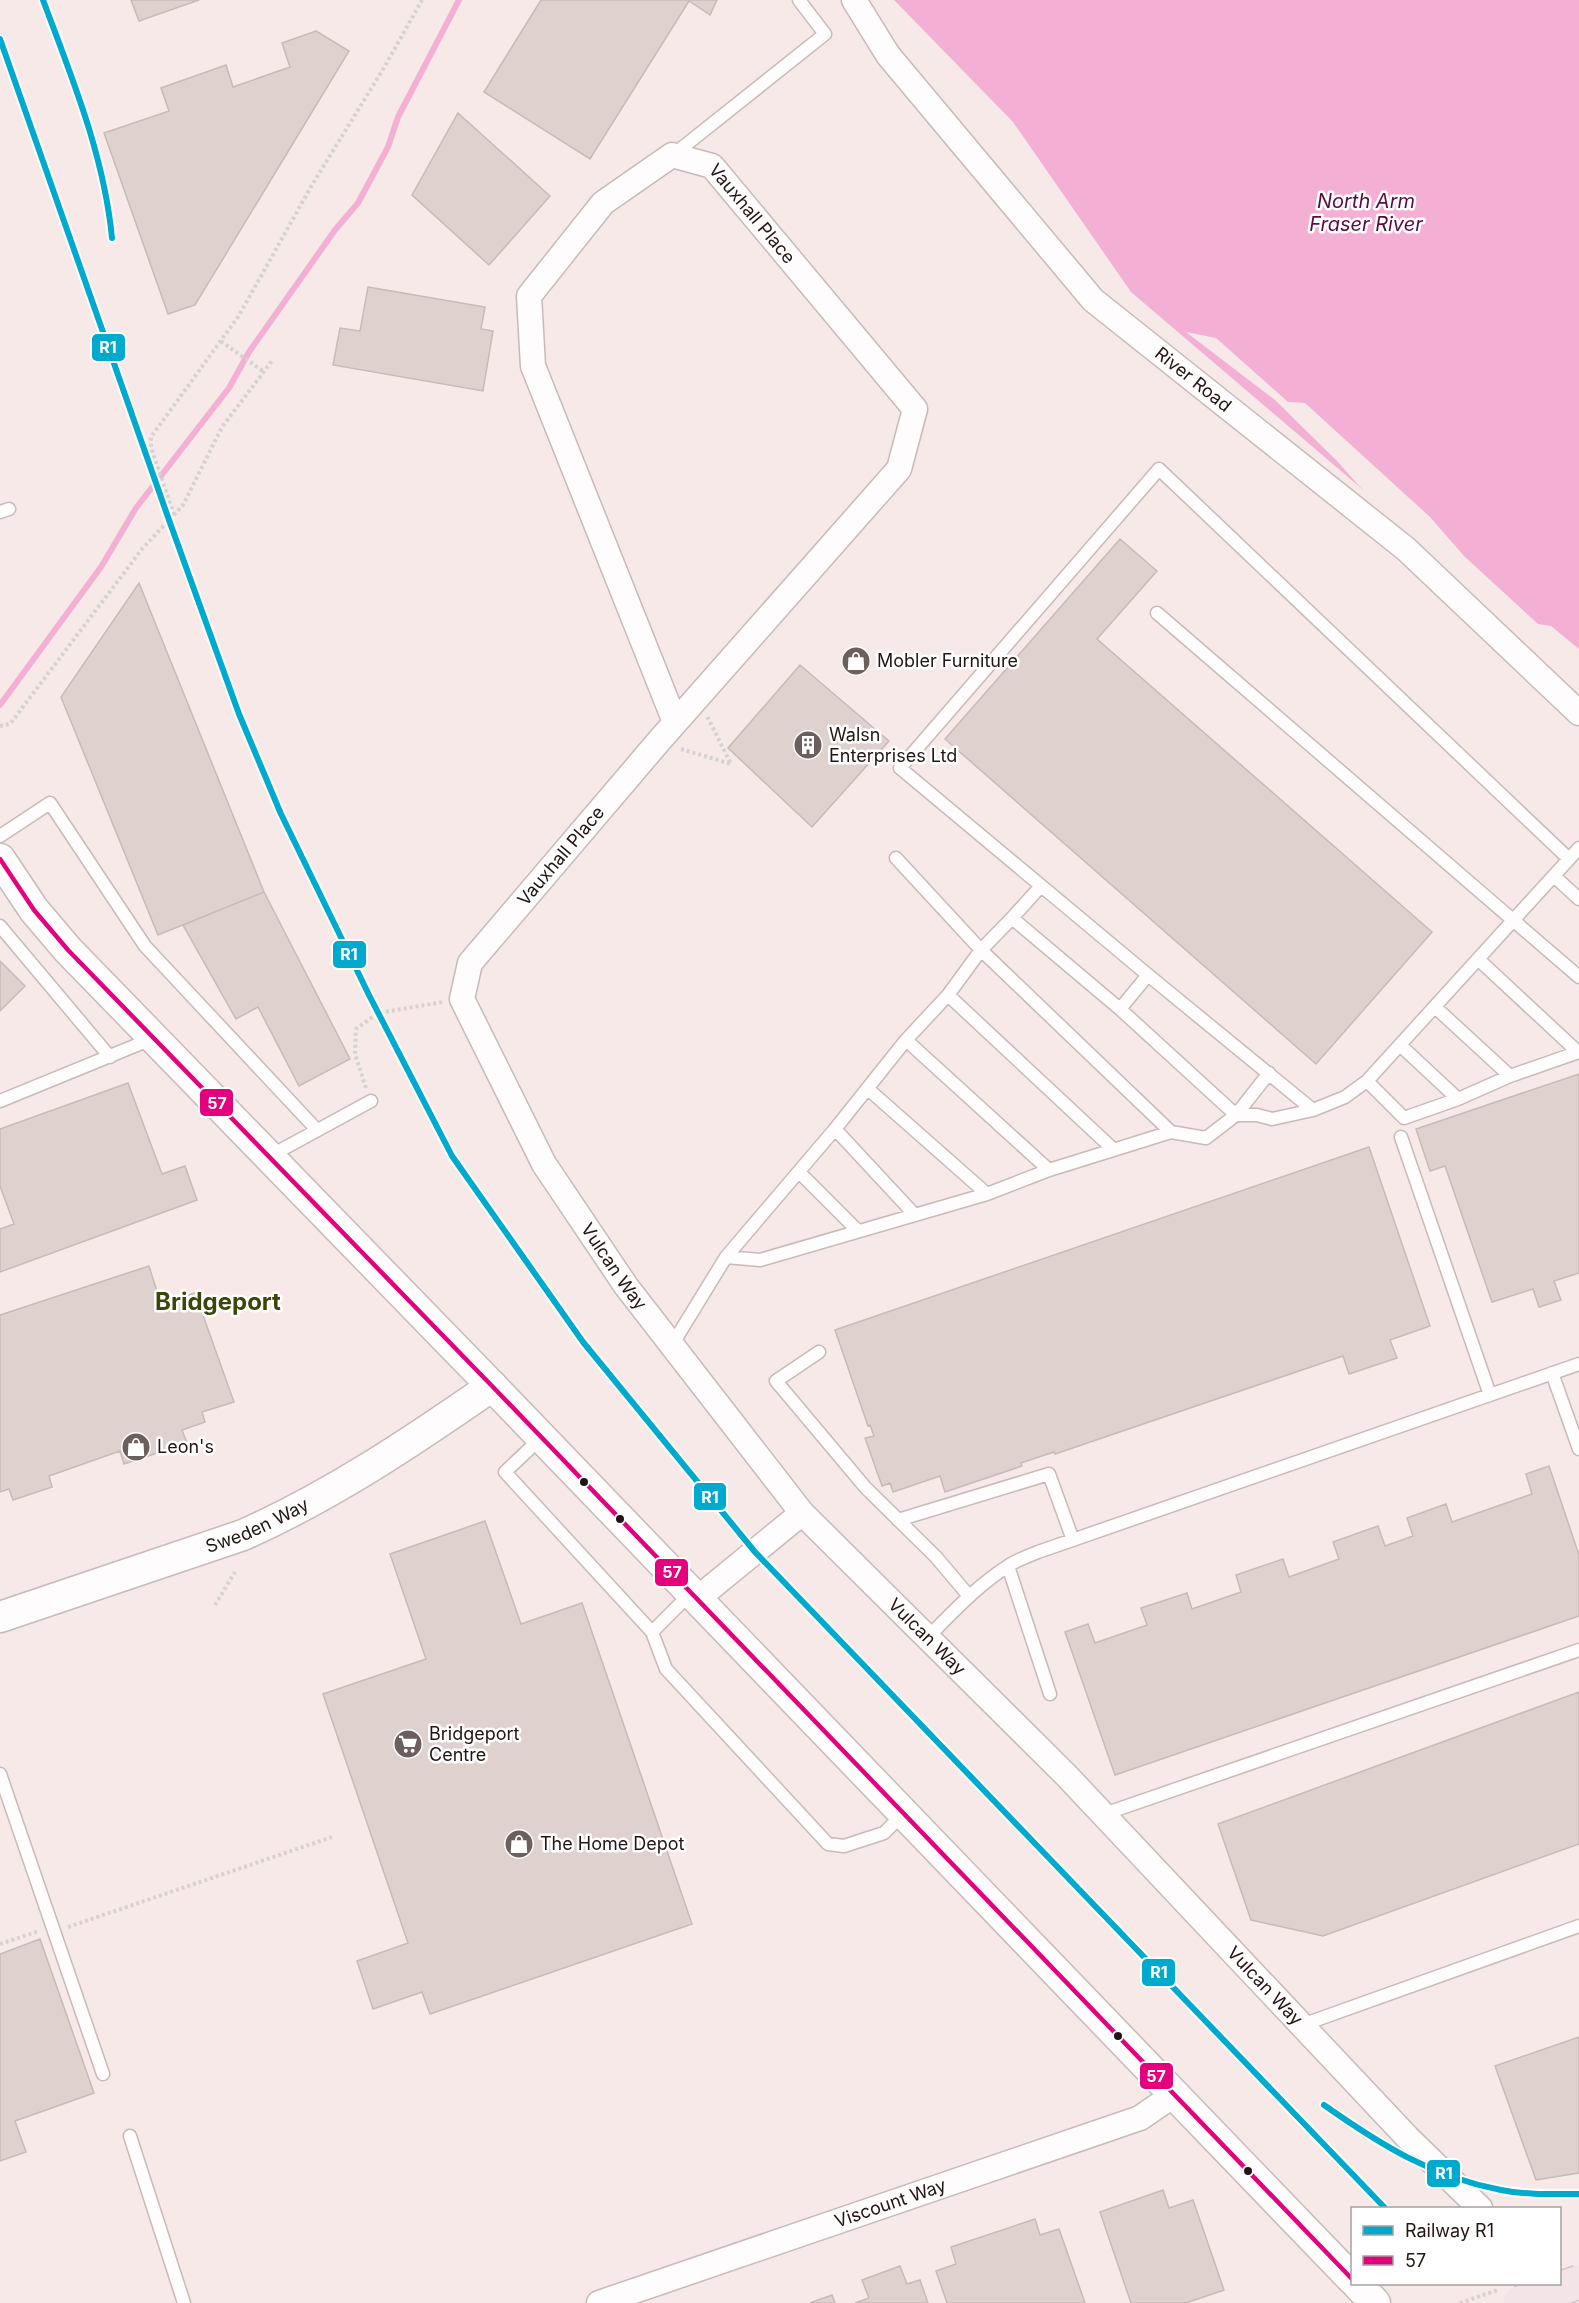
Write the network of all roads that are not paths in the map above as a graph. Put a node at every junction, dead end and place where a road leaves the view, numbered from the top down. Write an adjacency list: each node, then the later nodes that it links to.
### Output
1 (799, 0): 3 (lane)
2 (854, 0): 5 (street, River Road)
3 (672, 155): 6 (street); 6 (street, Vauxhall Place)
4 (1157, 613): 16 (lane)
5 (1579, 713)
6 (675, 722): 23 (street, Vauxhall Place)
7 (0, 836): 41 (lane)
8 (1579, 848): 11 (lane)
9 (896, 858): 18 (lane)
10 (0, 859): 26 (street)
11 (1569, 859): 12 (lane); 13 (lane)
12 (1554, 876): 14 (lane); 16 (lane)
13 (1041, 886): 15 (lane); 20 (lane)
14 (1579, 899)
15 (1012, 918): 18 (lane); 25 (lane)
16 (1514, 921): 19 (lane); 21 (lane)
17 (0, 926): 30 (lane)
18 (981, 950): 22 (lane); 42 (lane)
19 (1479, 960): 24 (lane); 29 (lane)
20 (1148, 975): 25 (lane); 31 (lane)
21 (1579, 977)
22 (948, 995): 27 (lane); 44 (lane)
23 (462, 999): 52 (street, Vulcan Way)
24 (1435, 1007): 28 (lane); 32 (lane)
25 (1120, 1009): 39 (lane)
26 (153, 1038): 30 (lane); 45 (street)
27 (906, 1040): 34 (lane); 46 (lane)
28 (1400, 1045): 33 (lane); 35 (lane)
29 (1578, 1052): 32 (lane)
30 (110, 1057): 36 (lane)
31 (1269, 1073): 38 (lane); 39 (lane)
32 (1510, 1076): 35 (lane)
33 (1367, 1081): 35 (lane); 38 (lane)
34 (868, 1089): 40 (lane); 48 (lane)
35 (1458, 1099)
36 (0, 1101)
37 (371, 1101): 41 (lane)
38 (1313, 1110): 39 (lane)
39 (1236, 1115): 42 (lane)
40 (835, 1129): 47 (lane); 49 (lane)
41 (317, 1130): 45 (lane)
42 (1171, 1132): 44 (lane)
43 (1401, 1137): 57 (lane)
44 (1114, 1150): 46 (lane)
45 (269, 1157): 56 (street)
46 (1049, 1170): 48 (lane)
47 (799, 1172): 50 (lane); 51 (lane)
48 (987, 1194): 49 (lane)
49 (915, 1215): 50 (lane)
50 (858, 1231): 51 (lane)
51 (726, 1257): 52 (lane)
52 (672, 1345): 60 (street, Vulcan Way)
53 (819, 1352): 61 (lane)
54 (1579, 1364): 55 (lane)
55 (1552, 1373): 57 (lane); 59 (lane)
56 (492, 1386): 58 (street); 66 (street, Sweden Way)
57 (1490, 1395): 62 (lane)
58 (541, 1437): 64 (street); 67 (lane)
59 (1579, 1449)
60 (802, 1513): 64 (street); 68 (street, Vulcan Way)
61 (898, 1520): 62 (lane); 65 (lane)
62 (1073, 1540): 63 (lane)
63 (1008, 1566): 65 (lane); 70 (lane)
64 (694, 1596): 67 (lane); 72 (street)
65 (969, 1596): 68 (lane)
66 (0, 1617)
67 (652, 1632): 72 (lane)
68 (928, 1637): 73 (street, Vulcan Way)
69 (1579, 1650): 73 (lane)
70 (1050, 1694)
71 (0, 1773): 76 (lane)
72 (904, 1813): 77 (street)
73 (1104, 1815): 75 (street, Vulcan Way)
74 (1579, 1926): 75 (lane)
75 (1302, 2025): 79 (street, Vulcan Way)
76 (103, 2074)
77 (1175, 2094): 80 (street); 86 (street, Viscount Way)
78 (130, 2136): 85 (lane)
79 (1479, 2207)
80 (1351, 2277)
81 (1579, 2282): 84 (highway, bridge)
82 (1359, 2285): 87 (street)
83 (1558, 2285): 88 (street)
84 (1512, 2295)
85 (184, 2303)
86 (599, 2303)
87 (1375, 2303)
88 (1575, 2303)

